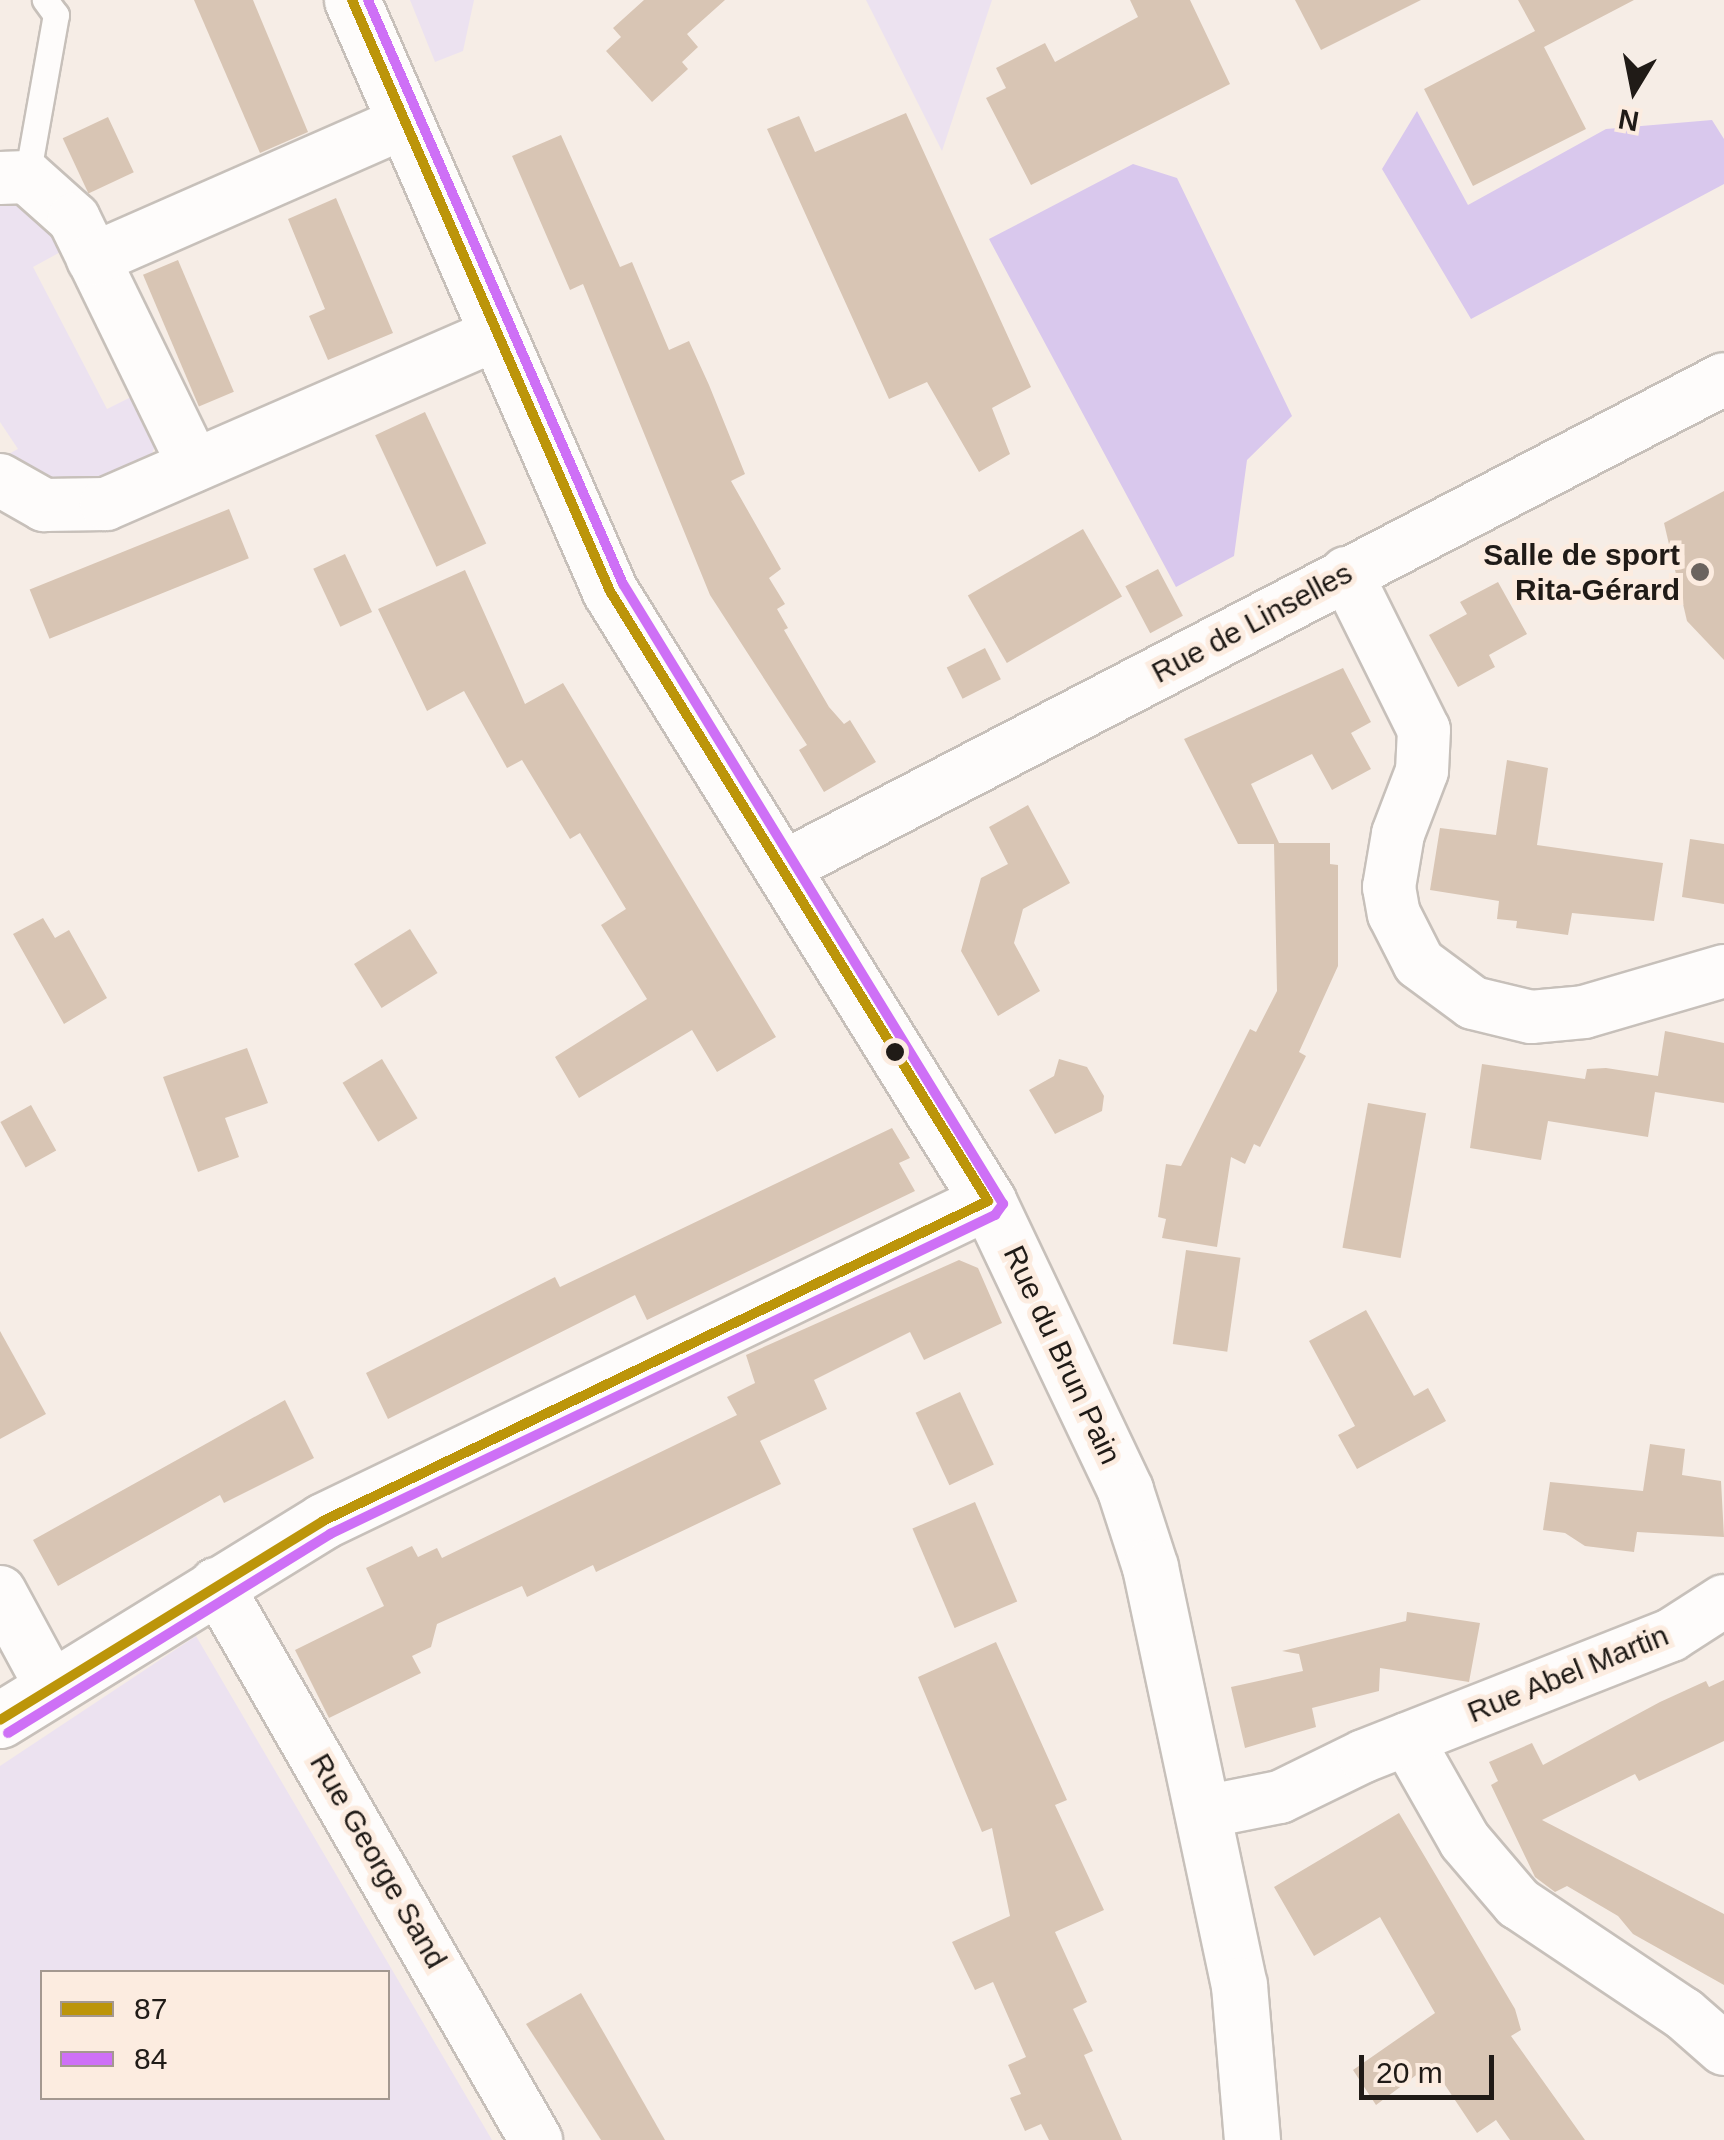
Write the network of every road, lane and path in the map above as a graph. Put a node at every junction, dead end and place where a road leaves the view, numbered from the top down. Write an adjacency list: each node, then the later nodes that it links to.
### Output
1 (45, 0): 4 (lane)
2 (352, 0): 3 (main road, Rue du Brun Pain)
3 (404, 123): 5 (street); 6 (main road, Rue du Brun Pain)
4 (14, 177): 5 (street)
5 (93, 259): 8 (street)
6 (496, 335): 8 (street); 11 (main road, Rue du Brun Pain)
7 (1724, 379): 10 (street, Rue de Linselles)
8 (194, 464): 9 (street)
9 (0, 480)
10 (1346, 574): 11 (street, Rue de Linselles); 12 (street)
11 (782, 868): 13 (main road, Rue du Brun Pain)
12 (1724, 971)
13 (988, 1200): 14 (main road); 20 (main road, Rue du Brun Pain)
14 (216, 1584): 17 (main road); 22 (street, Rue George Sand)
15 (0, 1592): 17 (street)
16 (1724, 1601): 19 (street, Rue Abel Martin)
17 (52, 1688): 18 (main road)
18 (0, 1720)
19 (1407, 1738): 20 (street, Rue Abel Martin); 21 (street)
20 (1204, 1812): 23 (main road, Rue du Brun Pain)
21 (1724, 2049)
22 (536, 2140)
23 (1252, 2140)

